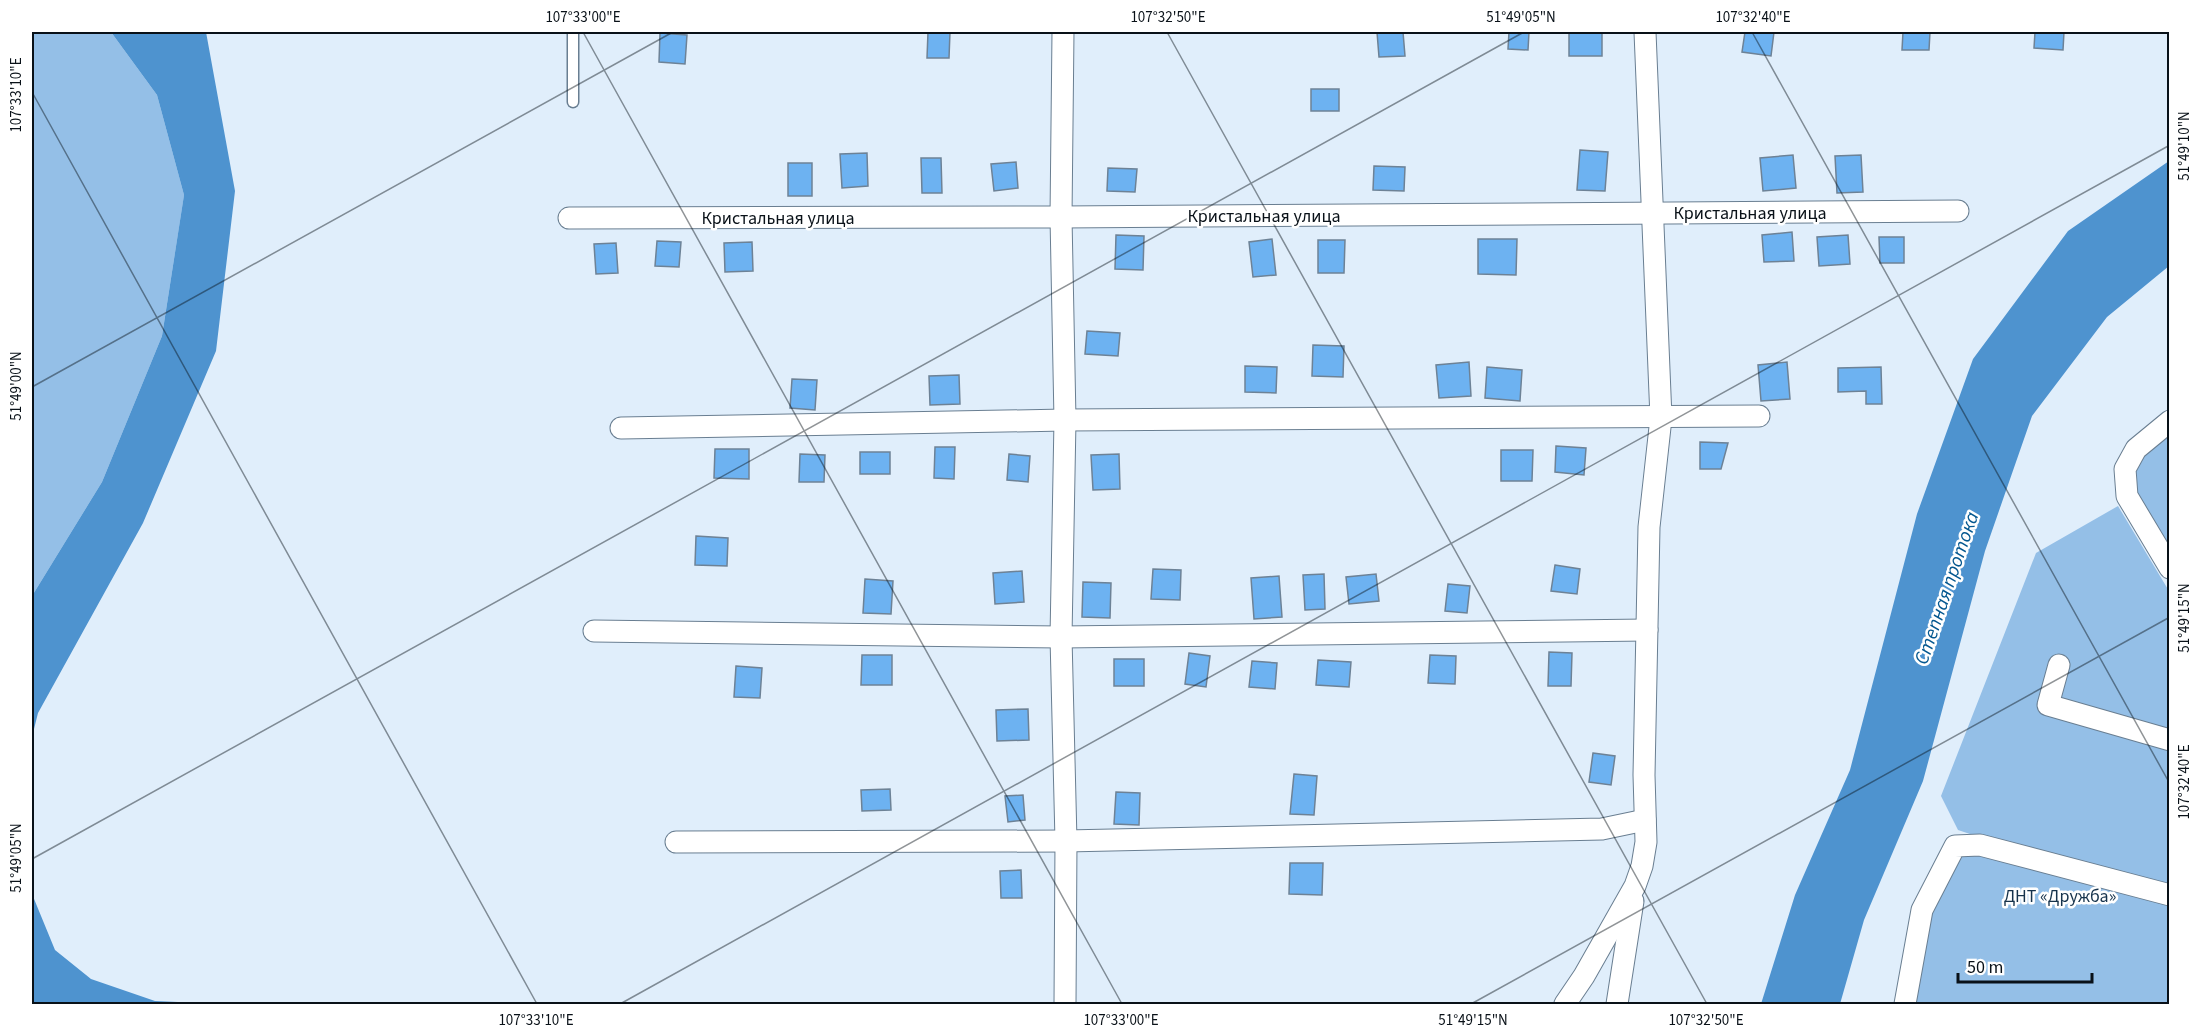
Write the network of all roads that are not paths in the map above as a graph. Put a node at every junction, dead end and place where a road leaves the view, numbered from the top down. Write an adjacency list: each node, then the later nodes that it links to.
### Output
1 (573, 32): 4 (lane)
2 (1063, 32): 7 (street)
3 (1645, 32): 6 (street)
4 (573, 102)
5 (1958, 211): 6 (street, Кристальная улица)
6 (1651, 214): 7 (street, Кристальная улица); 10 (street)
7 (1061, 217): 8 (street, Кристальная улица); 11 (street)
8 (569, 218)
9 (1759, 416): 10 (street)
10 (1661, 418): 11 (street); 15 (street)
11 (1065, 420): 13 (street); 17 (street)
12 (2169, 420): 14 (street)
13 (621, 428)
14 (2169, 568)
15 (1647, 630): 17 (street); 20 (street)
16 (594, 631): 17 (street)
17 (1061, 637): 21 (street)
18 (2059, 665): 19 (street)
19 (2169, 740)
20 (1645, 820): 21 (street); 23 (street)
21 (1066, 841): 22 (street); 25 (street)
22 (676, 842)
23 (1635, 886): 26 (street); 27 (street)
24 (2169, 895): 28 (street)
25 (1066, 1004)
26 (1565, 1005)
27 (1617, 1005)
28 (1905, 1005)

